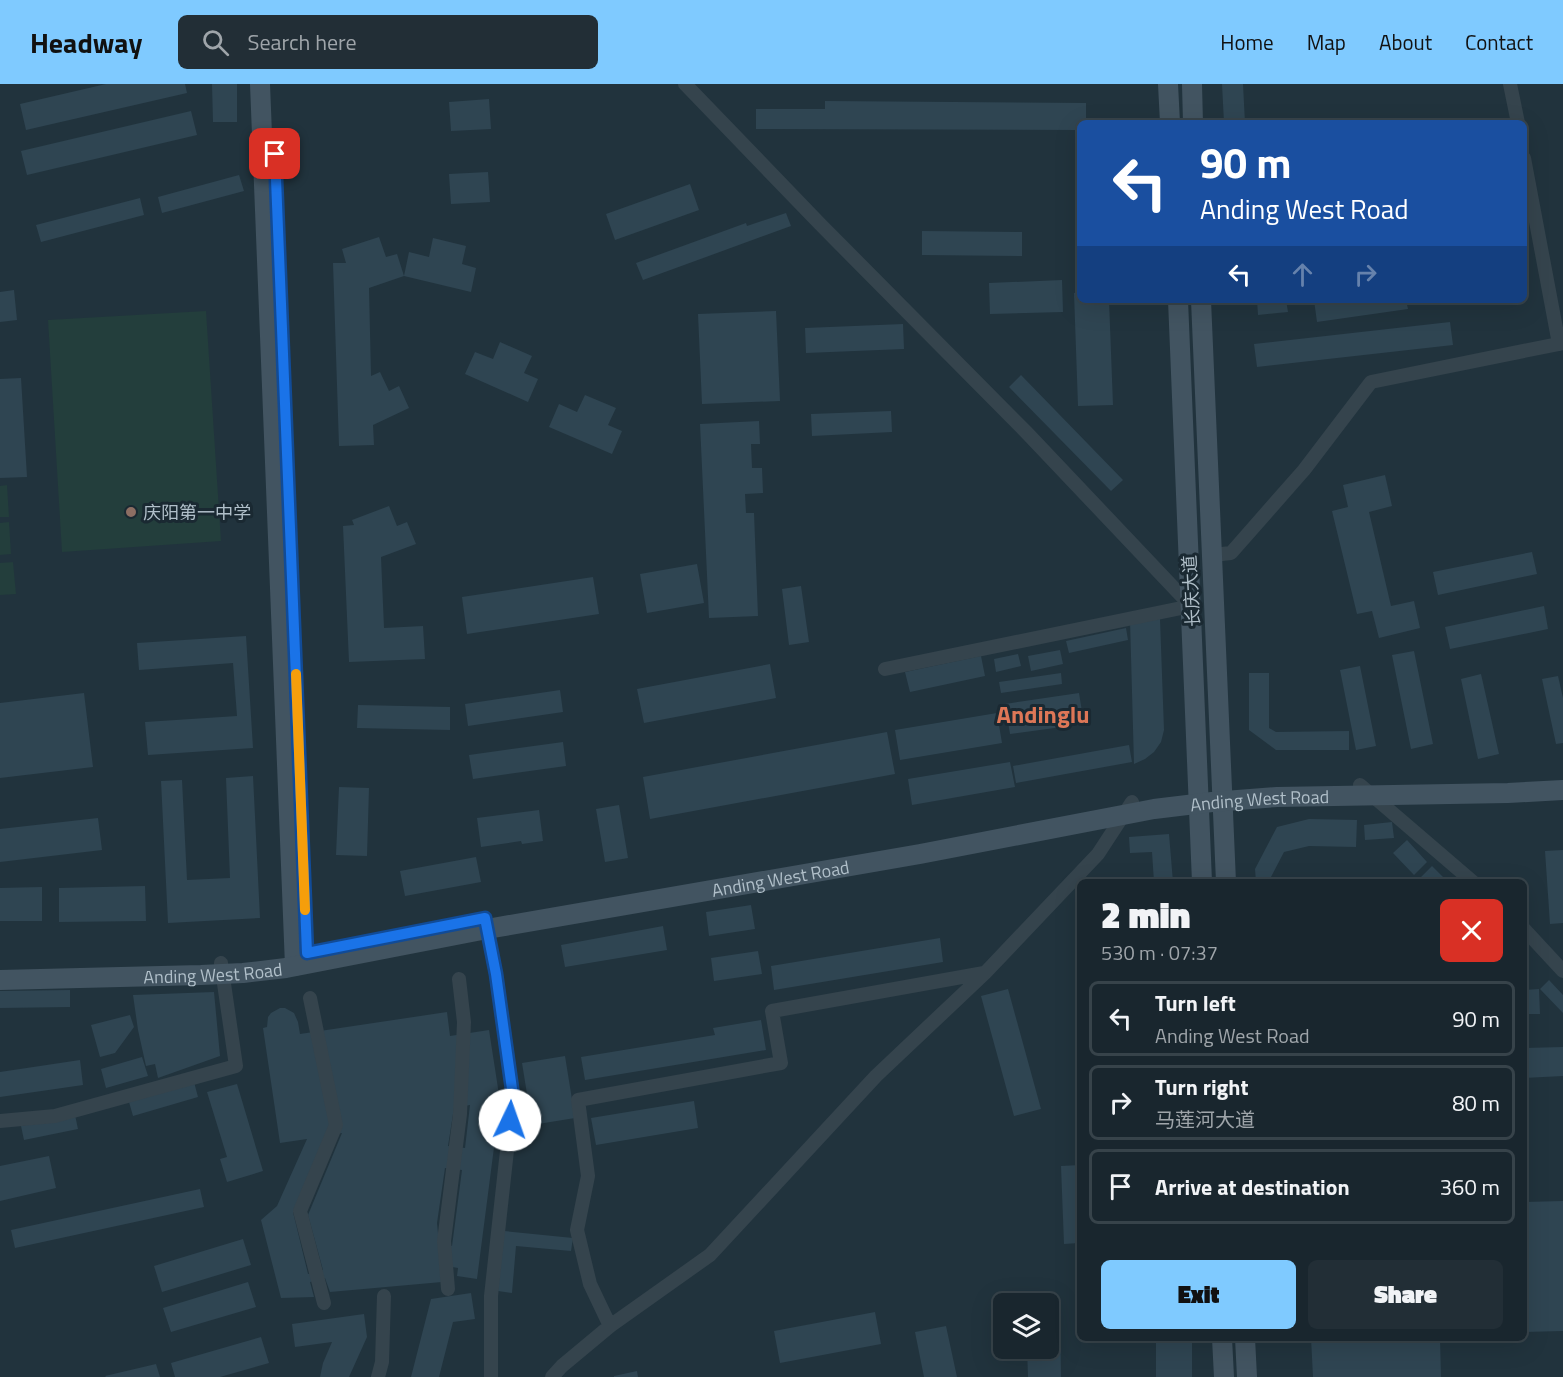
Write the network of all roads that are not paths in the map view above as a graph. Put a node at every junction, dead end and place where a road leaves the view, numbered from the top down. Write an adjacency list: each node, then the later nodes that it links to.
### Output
1 (260, 84): 28 (street)
2 (272, 84): 28 (street)
3 (685, 84): 15 (street)
4 (1168, 84): 7 (street)
5 (1192, 84): 8 (street)
6 (1510, 84): 9 (street)
7 (1170, 120)
8 (1193, 120)
9 (1517, 120)
10 (1527, 173): 13 (street)
11 (1178, 303): 15 (street, 长庆大道)
12 (1201, 303): 14 (street, 长庆大道)
13 (1561, 344): 14 (street)
14 (1212, 555): 20 (street, 长庆大道)
15 (1191, 606): 16 (street); 21 (street, 长庆大道)
16 (885, 669)
17 (1563, 779): 18 (street, Anding West Road)
18 (1366, 790): 19 (street, Anding West Road); 20 (street, Anding West Road); 25 (street)
19 (1563, 790)
20 (1222, 796): 21 (street, Anding West Road); 24 (street, 长庆大道)
21 (1199, 798): 22 (street, Anding West Road); 23 (street, 长庆大道)
22 (1128, 808): 26 (street, Anding West Road); 32 (street)
23 (1202, 879)
24 (1226, 879)
25 (1470, 879)
26 (486, 924): 28 (street, Anding West Road); 44 (street)
27 (1527, 931): 31 (street)
28 (301, 960): 29 (street, Anding West Road)
29 (221, 968): 30 (street, Anding West Road); 34 (street, Anding West Road); 36 (street)
30 (0, 969)
31 (1563, 971)
32 (985, 973): 40 (street); 40 (street)
33 (459, 979): 37 (street)
34 (0, 980)
35 (310, 998): 39 (street)
36 (0, 1121)
37 (448, 1289)
38 (384, 1296): 43 (street)
39 (324, 1304)
40 (610, 1326): 45 (street)
41 (1222, 1341): 46 (street)
42 (1245, 1341): 47 (street)
43 (378, 1377)
44 (491, 1377)
45 (552, 1377)
46 (1224, 1377)
47 (1246, 1377)

